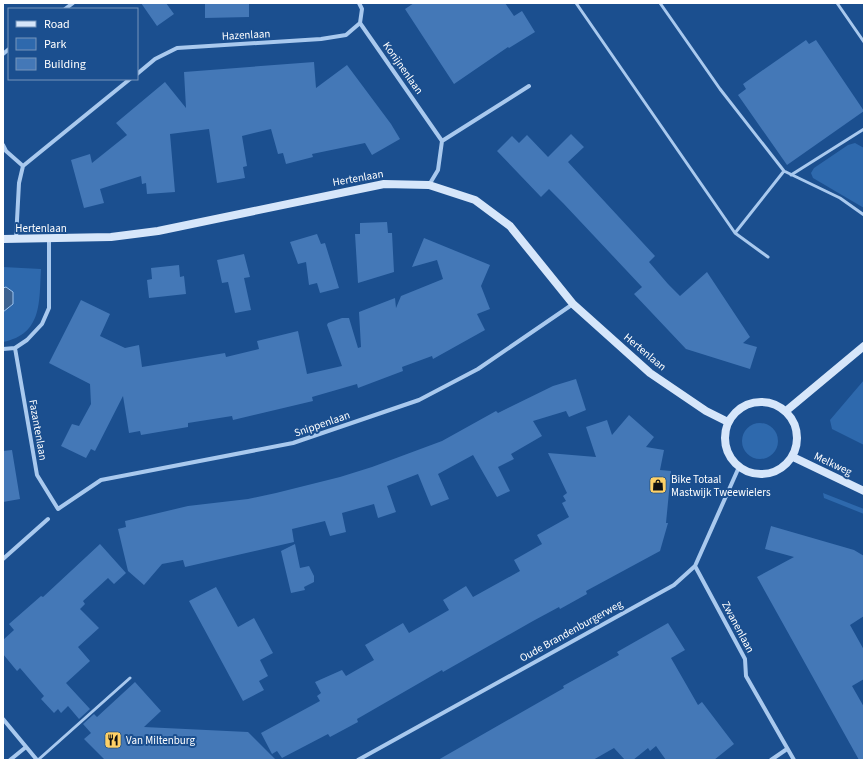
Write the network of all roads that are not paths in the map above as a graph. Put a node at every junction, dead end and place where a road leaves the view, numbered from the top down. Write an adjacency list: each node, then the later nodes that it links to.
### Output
1 (359, 3): 5 (street)
2 (576, 3): 18 (lane)
3 (660, 3): 14 (lane)
4 (837, 3): 6 (lane)
5 (360, 23): 7 (street, Hazenlaan); 11 (street, Konijnenlaan)
6 (864, 42)
7 (138, 73)
8 (129, 80): 13 (street)
9 (529, 86): 11 (street)
10 (864, 129): 15 (lane)
11 (442, 141): 16 (street)
12 (3, 145): 13 (street)
13 (23, 166): 20 (street)
14 (784, 171): 15 (lane); 18 (lane)
15 (791, 175): 17 (lane)
16 (429, 185): 21 (street, Hertenlaan); 23 (street, Hertenlaan)
17 (864, 215)
18 (735, 234): 22 (lane)
19 (3, 239): 20 (street, Hertenlaan)
20 (16, 239): 21 (street, Hertenlaan)
21 (49, 239): 25 (street)
22 (768, 257)
23 (573, 304): 28 (street, Hertenlaan); 32 (street, Snippenlaan)
24 (864, 346): 27 (street)
25 (15, 348): 26 (street); 32 (street, Fazantenlaan)
26 (3, 349)
27 (786, 410): 28 (street); 29 (street)
28 (728, 422): 30 (street)
29 (793, 457): 30 (street); 31 (street, Melkweg)
30 (739, 467): 35 (street, Oude Brandenburgerweg)
31 (864, 490)
32 (58, 509)
33 (48, 519): 34 (street)
34 (3, 559)
35 (695, 566): 39 (street, Zwanenlaan); 42 (street, Oude Brandenburgerweg)
36 (130, 678): 41 (lane)
37 (3, 719): 38 (street)
38 (26, 747): 40 (street); 41 (street)
39 (787, 749): 43 (street); 44 (street, Zwanenlaan)
40 (10, 760)
41 (38, 760)
42 (358, 760)
43 (771, 760)
44 (794, 760)

